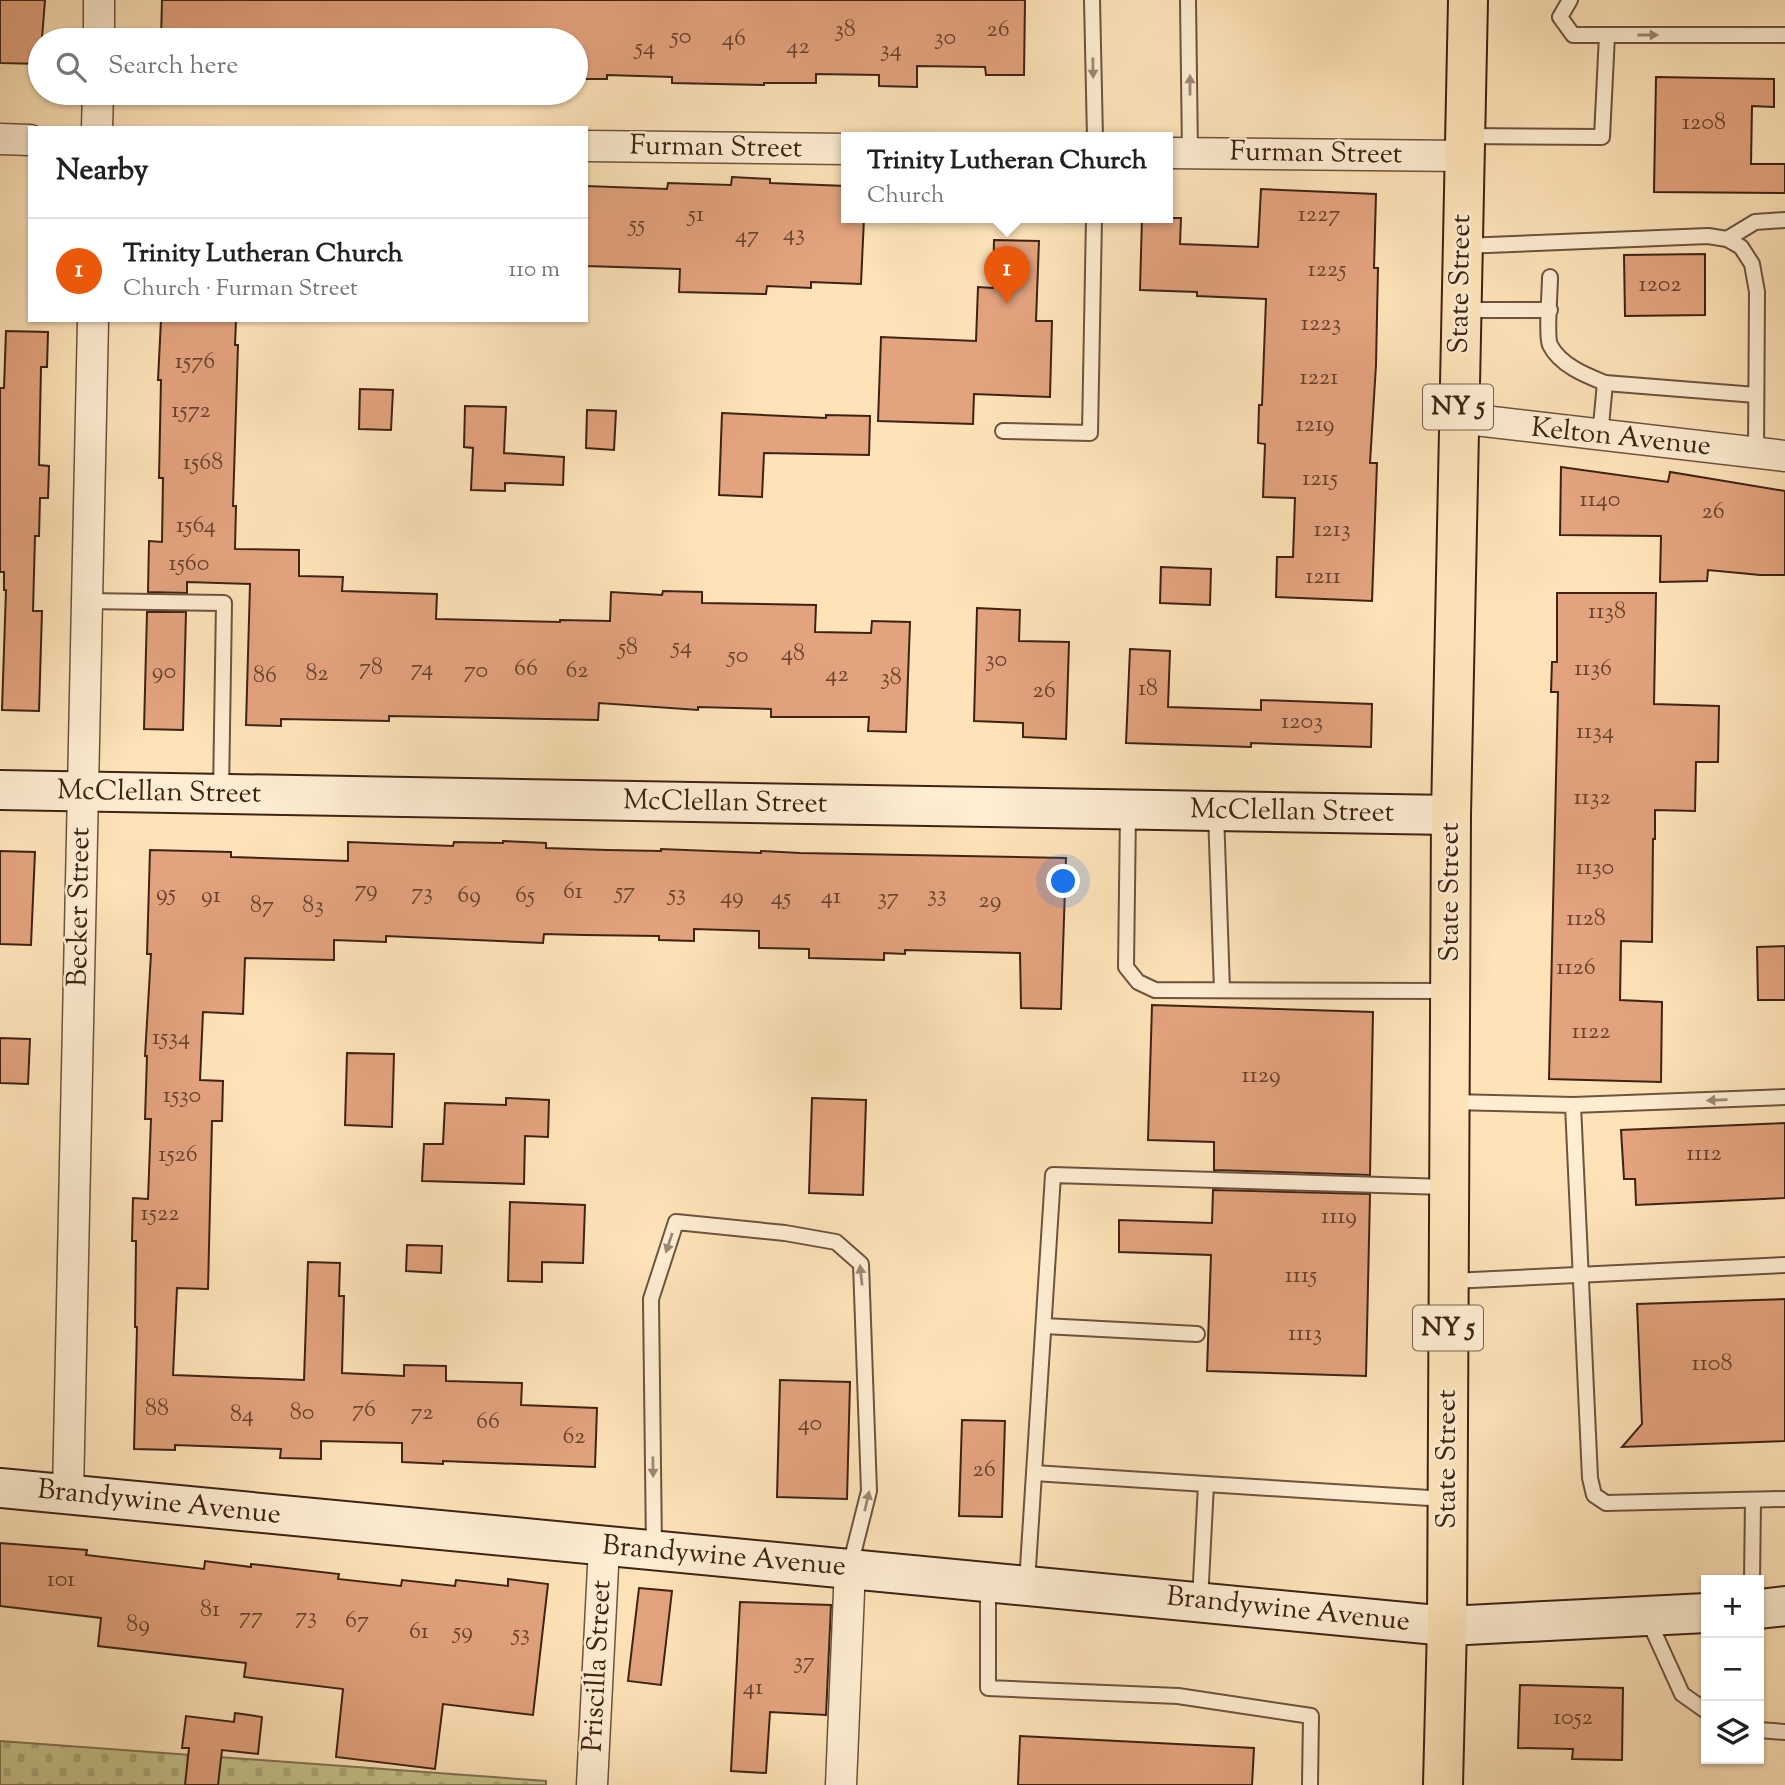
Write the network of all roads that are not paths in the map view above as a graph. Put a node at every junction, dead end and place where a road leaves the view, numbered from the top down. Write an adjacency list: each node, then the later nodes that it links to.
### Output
1 (99, 0): 6 (street)
2 (1092, 0): 11 (lane, one-way to 11)
3 (1188, 0): 17 (lane, one-way to 3)
4 (1468, 0): 15 (main road, State Street / NY 5)
5 (1570, 0): 7 (lane)
6 (99, 28)
7 (1607, 36): 8 (lane, one-way to 8); 15 (lane)
8 (1785, 36)
9 (97, 105): 10 (street)
10 (97, 126)
11 (1094, 132)
12 (0, 139): 13 (street)
13 (28, 139)
14 (588, 146): 16 (street, Furman Street)
15 (1465, 146): 17 (street, Furman Street); 21 (main road, State Street / NY 5)
16 (841, 149)
17 (1179, 153)
18 (1785, 220): 20 (lane)
19 (1094, 223): 29 (lane)
20 (1727, 239): 21 (lane); 27 (lane)
21 (1462, 246): 23 (main road, State Street / NY 5)
22 (1550, 277): 24 (lane)
23 (1460, 310): 24 (lane); 28 (main road, State Street / NY 5)
24 (1550, 310): 26 (lane)
25 (93, 322): 32 (street, Becker Street)
26 (1605, 383): 27 (lane); 30 (lane)
27 (1756, 395): 31 (lane)
28 (1458, 418): 30 (street, Kelton Avenue); 38 (main road, State Street / NY 5)
29 (1003, 431)
30 (1600, 436): 31 (street, Kelton Avenue)
31 (1771, 455)
32 (86, 601): 34 (street, Becker Street); 35 (lane)
33 (0, 790): 34 (main road, McClellan Street)
34 (83, 792): 35 (main road, McClellan Street); 53 (street, Becker Street)
35 (221, 794): 36 (main road, McClellan Street)
36 (1128, 810): 37 (main road, McClellan Street); 39 (lane)
37 (1216, 811): 38 (main road, McClellan Street); 39 (lane)
38 (1451, 815): 40 (main road, State Street / NY 5)
39 (1222, 990): 40 (lane)
40 (1450, 991): 42 (main road, State Street / NY 5)
41 (1785, 1097): 43 (lane, one-way to 43)
42 (1450, 1102): 43 (lane); 44 (main road, State Street / NY 5)
43 (1573, 1105): 46 (lane)
44 (1449, 1187): 47 (main road, State Street / NY 5); 48 (lane)
45 (1785, 1265): 46 (lane)
46 (1580, 1275): 47 (lane); 56 (lane)
47 (1448, 1281): 54 (main road, State Street / NY 5)
48 (1044, 1326): 49 (lane); 50 (lane)
49 (1197, 1334)
50 (1034, 1473): 51 (lane); 62 (lane)
51 (1206, 1484): 54 (lane); 63 (lane)
52 (0, 1488): 53 (main road, Brandywine Avenue)
53 (68, 1493): 57 (main road, Brandywine Avenue)
54 (1448, 1499): 68 (main road, State Street / NY 5)
55 (1785, 1499): 56 (lane)
56 (1754, 1500): 60 (lane)
57 (604, 1547): 58 (main road, Brandywine Avenue); 72 (street, Priscilla Street)
58 (654, 1551): 59 (main road, Brandywine Avenue); 59 (lane, one-way to 58)
59 (850, 1567): 61 (main road, Brandywine Avenue); 73 (street)
60 (1752, 1575)
61 (988, 1581): 62 (main road, Brandywine Avenue); 74 (lane)
62 (1027, 1585): 63 (main road, Brandywine Avenue)
63 (1200, 1602): 68 (main road, Brandywine Avenue)
64 (1785, 1606): 65 (main road)
65 (1764, 1608)
66 (1701, 1613): 67 (main road, Brandywine Avenue)
67 (1647, 1616): 68 (main road, Brandywine Avenue); 69 (lane)
68 (1447, 1626): 75 (main road, State Street / NY 5)
69 (1701, 1707)
70 (1764, 1730): 71 (lane)
71 (1785, 1732)
72 (592, 1785)
73 (841, 1785)
74 (1310, 1785)
75 (1443, 1785)

